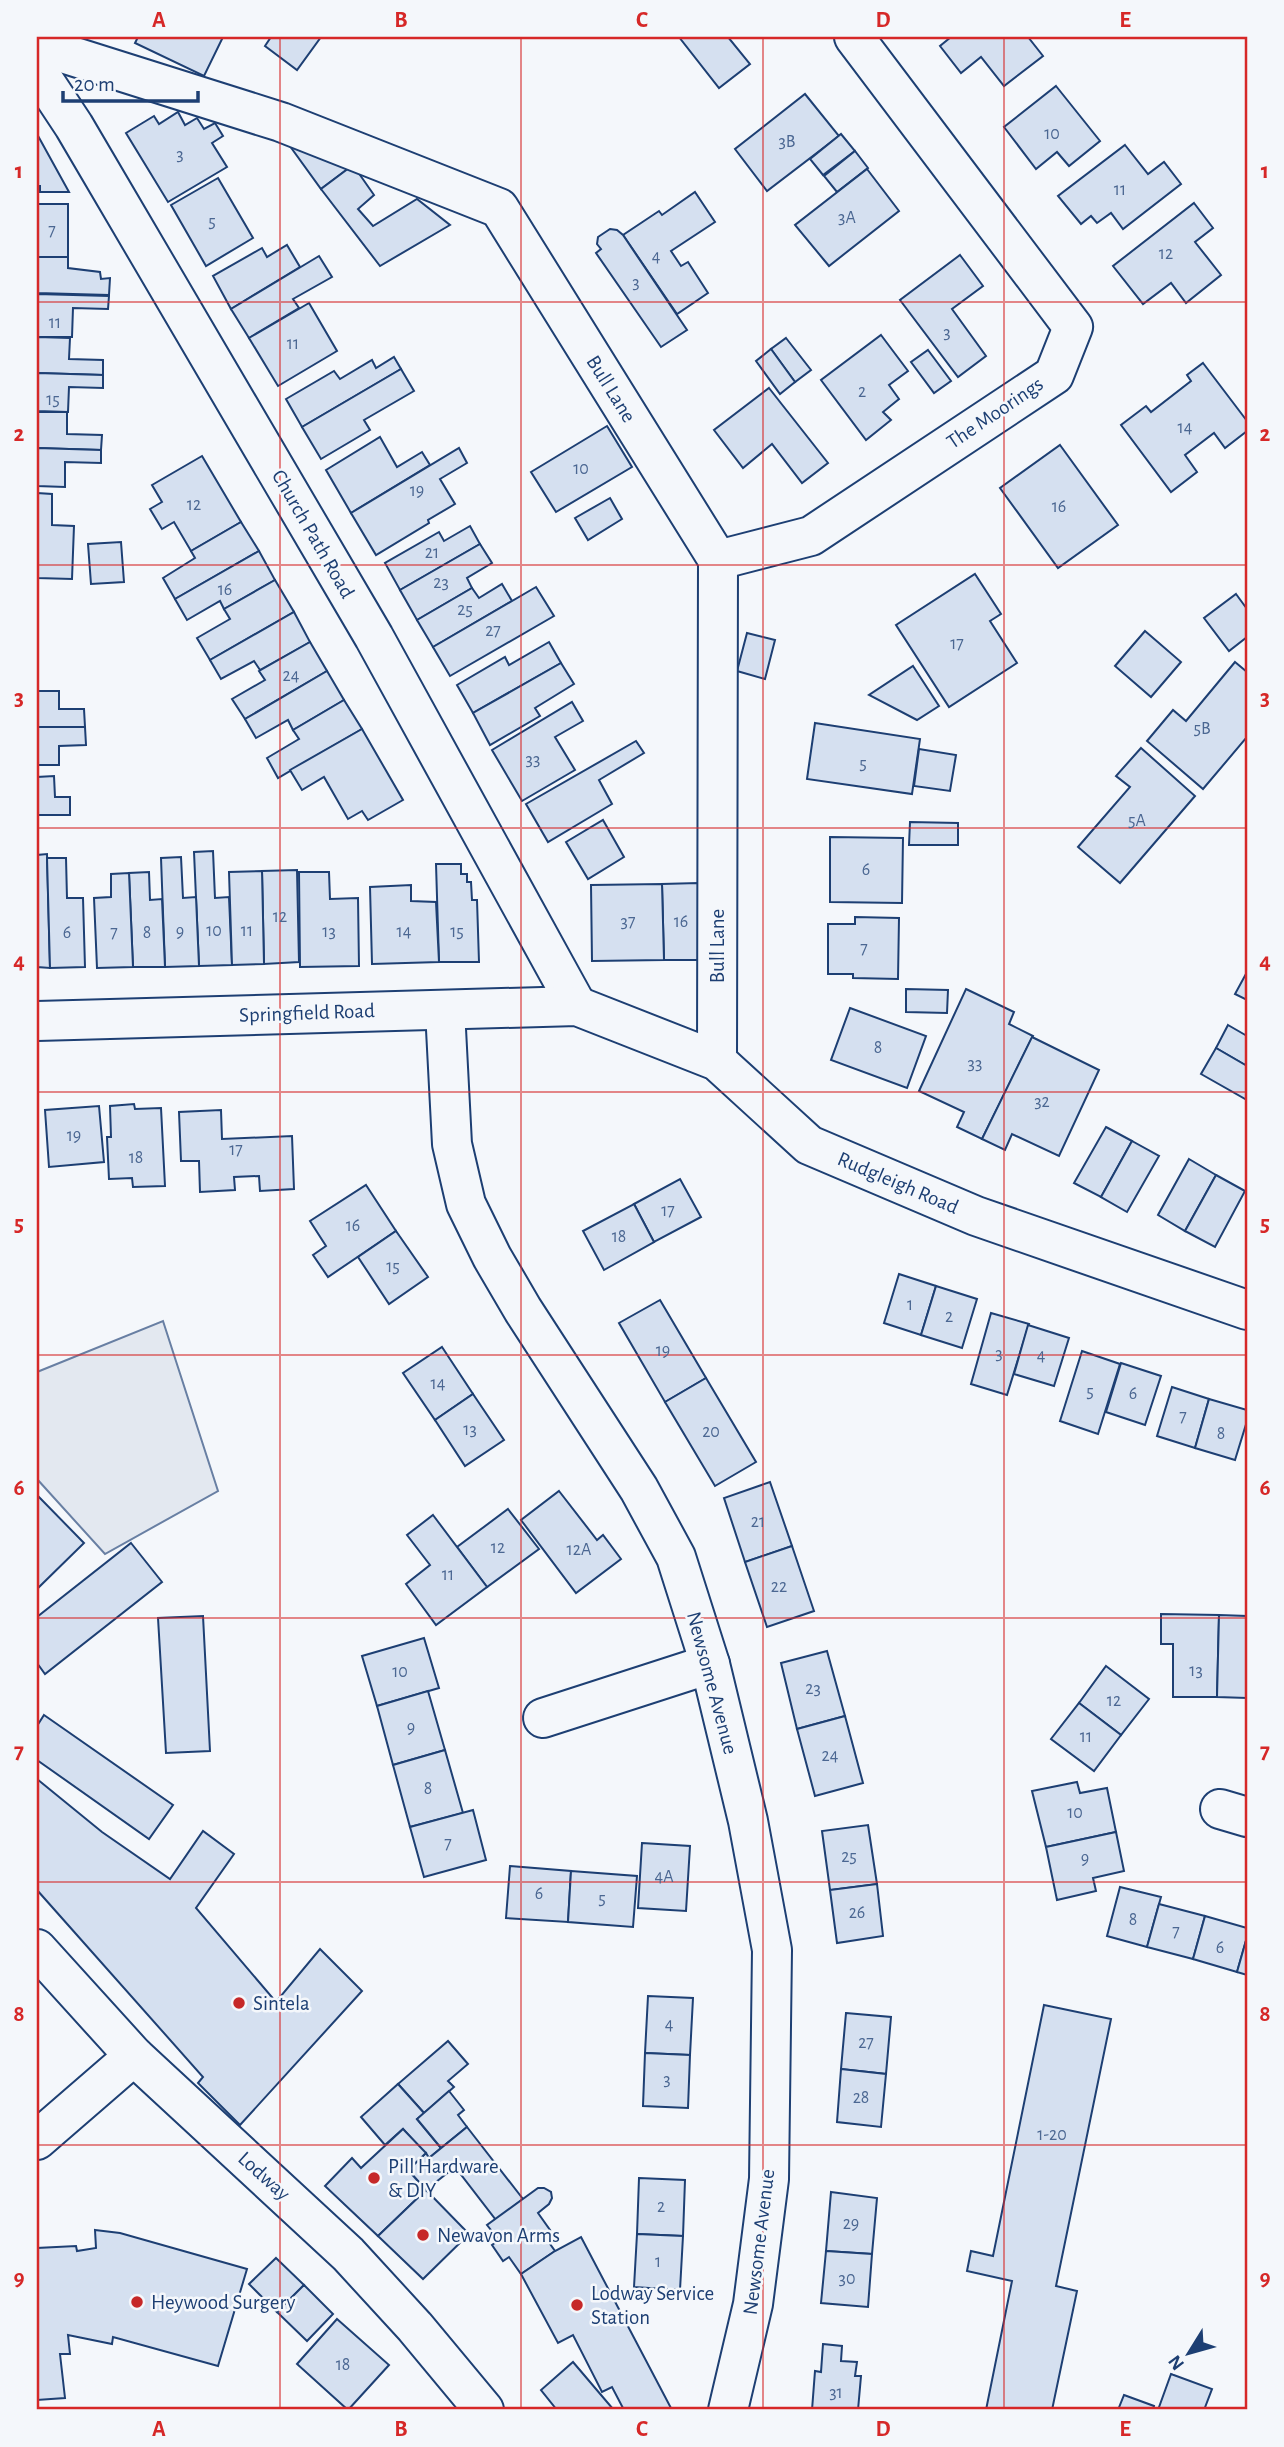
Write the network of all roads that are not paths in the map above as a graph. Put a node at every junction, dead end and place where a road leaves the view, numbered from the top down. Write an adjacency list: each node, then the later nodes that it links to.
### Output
1 (854, 37): 4 (street, The Moorings)
2 (37, 45): 4 (street, Bull Lane)
3 (37, 70): 5 (street, Church Path Road)
4 (718, 560): 8 (street, Bull Lane)
5 (577, 1006): 6 (street, Springfield Road); 8 (street, Rudgleigh Road)
6 (445, 1010): 7 (street, Springfield Road); 10 (street, Newsome Avenue)
7 (37, 1021)
8 (717, 1061): 9 (street, Rudgleigh Road)
9 (1245, 1304)
10 (710, 1664): 11 (street); 16 (street, Newsome Avenue)
11 (543, 1718)
12 (37, 1949): 13 (street, Lodway)
13 (134, 2056): 14 (street); 15 (street, Lodway)
14 (37, 2140)
15 (476, 2408)
16 (728, 2410)

